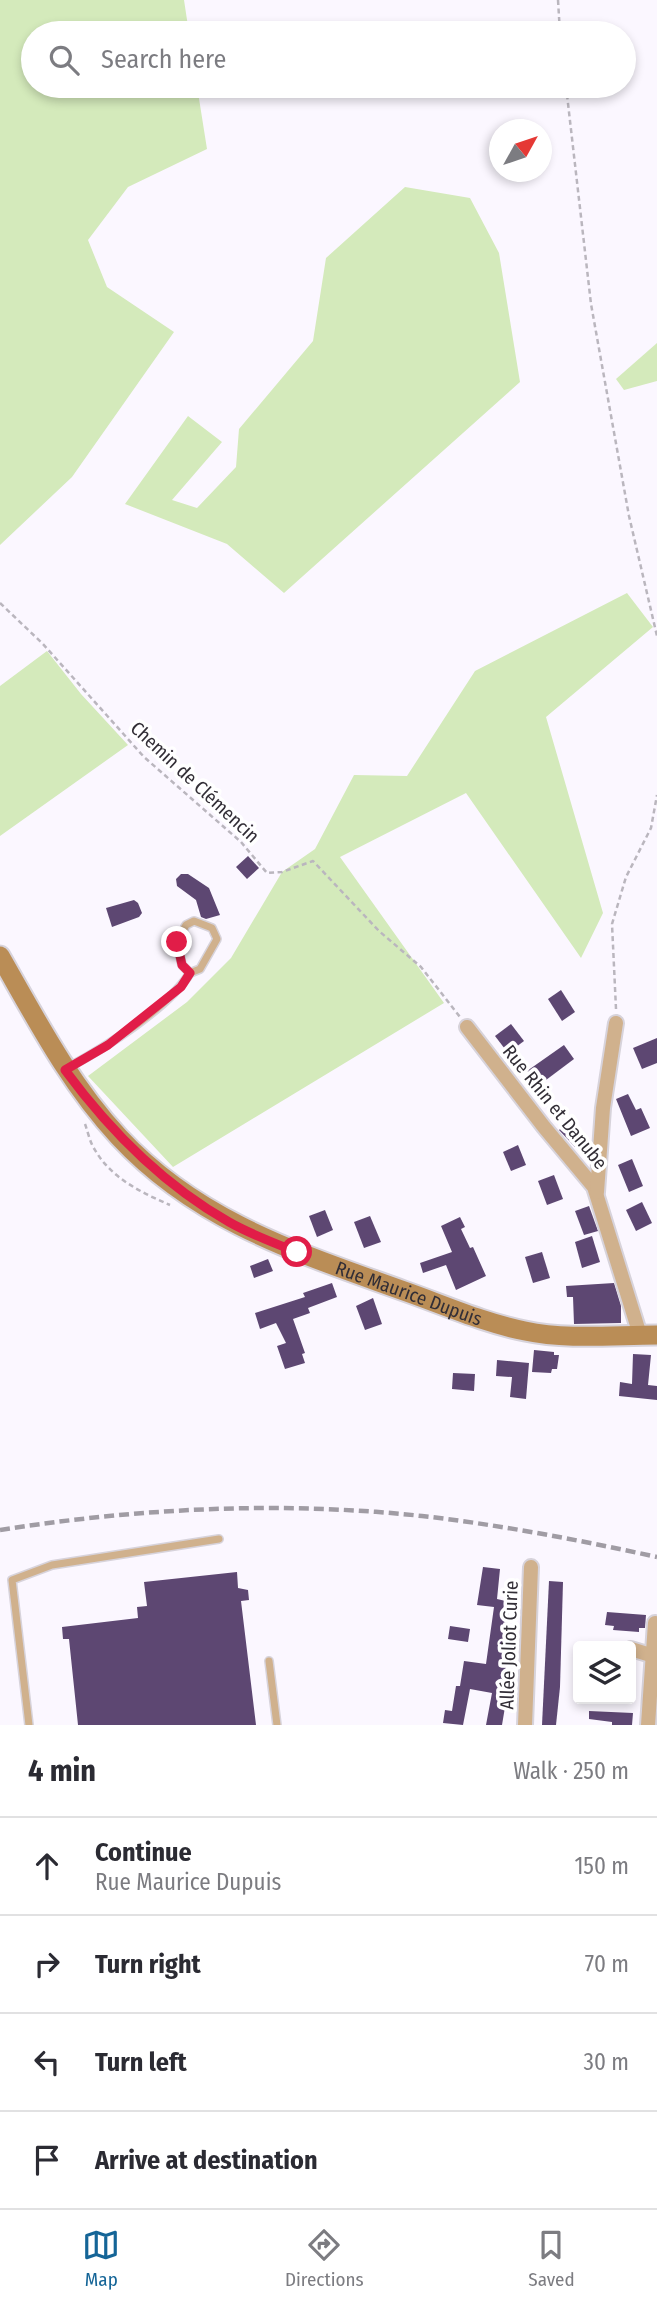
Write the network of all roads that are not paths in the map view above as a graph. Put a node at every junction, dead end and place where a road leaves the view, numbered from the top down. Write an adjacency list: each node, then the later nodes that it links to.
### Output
1 (0, 956): 5 (main road, Rue Maurice Dupuis)
2 (190, 973): 2 (lane); 5 (lane)
3 (616, 1023): 6 (street)
4 (467, 1027): 6 (street, Rue Rhin et Danube)
5 (65, 1070): 7 (main road, Rue Maurice Dupuis)
6 (597, 1193): 7 (street, Rue Rhin et Danube)
7 (648, 1335)
8 (219, 1539): 14 (lane)
9 (531, 1567): 16 (street, Allée Joliot Curie)
10 (655, 1623): 12 (street)
11 (636, 1651): 12 (street)
12 (655, 1657): 17 (street)
13 (269, 1661): 15 (lane)
14 (29, 1725)
15 (277, 1725)
16 (525, 1725)
17 (648, 1725)

